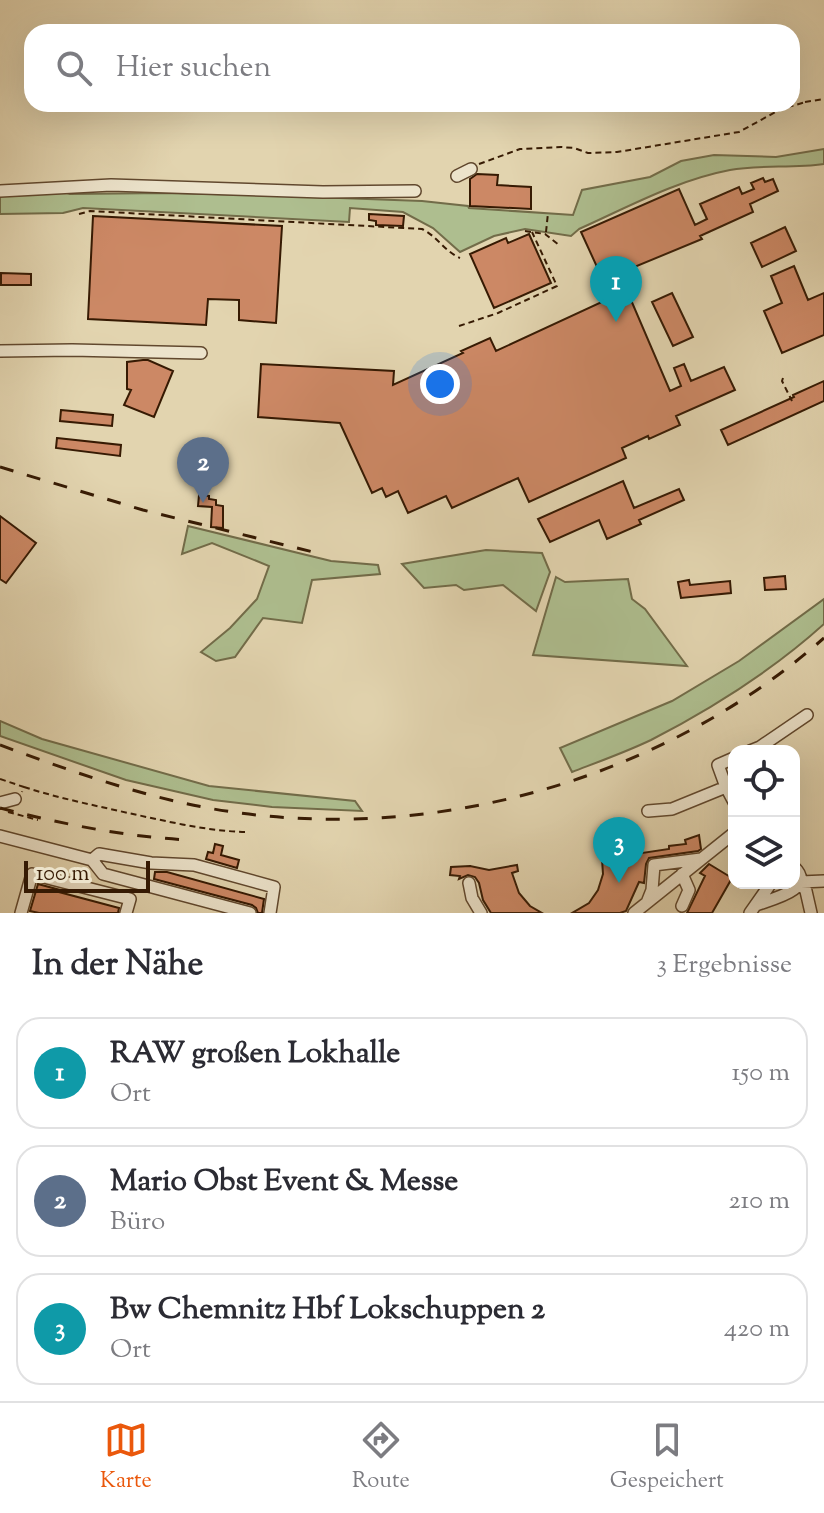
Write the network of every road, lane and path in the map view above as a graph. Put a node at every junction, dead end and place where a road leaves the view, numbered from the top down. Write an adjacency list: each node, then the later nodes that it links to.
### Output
1 (824, 99): 3 (path)
2 (800, 102): 3 (path)
3 (806, 102): 4 (path)
4 (800, 104)
5 (776, 112): 6 (path)
6 (471, 169): 7 (street)
7 (457, 176)
8 (0, 191): 9 (street)
9 (415, 191)
10 (548, 213): 14 (path)
11 (79, 214): 16 (path)
12 (525, 231): 13 (path)
13 (532, 232): 14 (path); 17 (path)
14 (545, 234): 15 (path)
15 (559, 245)
16 (460, 258)
17 (459, 326)
18 (0, 351): 19 (street)
19 (201, 353)
20 (783, 378): 21 (path)
21 (792, 401)
22 (807, 715): 23 (street)
23 (763, 745)
24 (728, 761): 27 (street)
25 (0, 779): 26 (path)
26 (24, 787): 29 (path); 34 (path)
27 (726, 787): 28 (street); 32 (street)
28 (728, 791)
29 (15, 799): 30 (street)
30 (0, 803)
31 (0, 810): 33 (path)
32 (648, 811)
33 (38, 820)
34 (245, 832)
35 (0, 836): 38 (street)
36 (728, 838): 37 (street)
37 (701, 859): 41 (street); 47 (street)
38 (92, 860): 39 (street); 45 (street)
39 (151, 863): 45 (street); 53 (street)
40 (800, 873): 43 (street)
41 (682, 874): 47 (street); 48 (street)
42 (824, 881): 43 (street)
43 (801, 882): 49 (street); 56 (street)
44 (469, 883): 54 (street)
45 (146, 886): 52 (street)
46 (767, 889): 49 (street)
47 (646, 903): 55 (street)
48 (682, 906)
49 (753, 909)
50 (21, 913): 51 (street)
51 (126, 913)
52 (250, 913)
53 (270, 913)
54 (481, 913)
55 (634, 913)
56 (811, 913)

